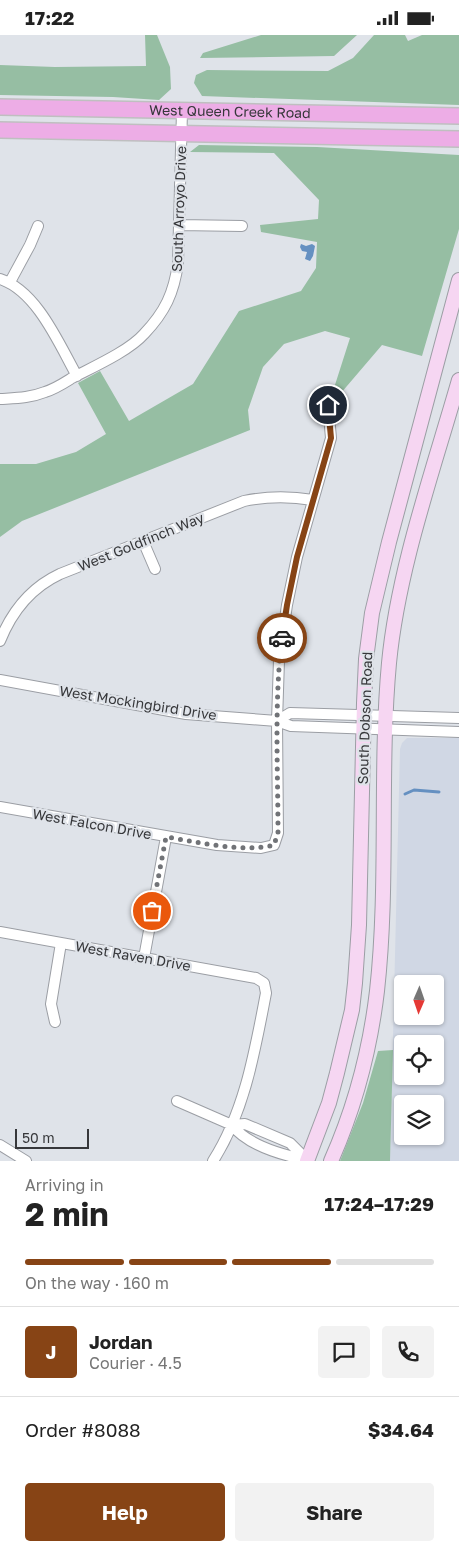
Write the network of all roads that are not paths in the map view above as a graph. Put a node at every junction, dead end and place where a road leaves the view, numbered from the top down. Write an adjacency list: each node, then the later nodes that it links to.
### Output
1 (0, 107): 2 (main road, West Queen Creek Road)
2 (182, 111): 3 (main road, West Queen Creek Road); 5 (street, South Arroyo Drive)
3 (459, 116)
4 (0, 130): 5 (main road, West Queen Creek Road)
5 (181, 133): 6 (main road, West Queen Creek Road); 7 (street, South Arroyo Drive)
6 (459, 139)
7 (179, 225): 8 (street); 12 (street, South Arroyo Drive)
8 (242, 226)
9 (38, 227): 10 (street)
10 (5, 280): 12 (street)
11 (459, 280): 24 (main road, South Dobson Road)
12 (77, 376): 14 (street, South Arroyo Drive)
13 (459, 380): 21 (main road, South Dobson Road)
14 (0, 399)
15 (328, 405): 16 (street)
16 (313, 500): 17 (street, West Goldfinch Way); 23 (street)
17 (143, 541): 18 (street); 19 (street, West Goldfinch Way)
18 (155, 569)
19 (0, 641)
20 (0, 681): 23 (street, West Mockingbird Drive)
21 (387, 715): 22 (street, West Mockingbird Drive); 24 (street, West Mockingbird Drive); 25 (main road, South Dobson Road)
22 (459, 718)
23 (278, 721): 24 (street, West Mockingbird Drive); 28 (street, West Falcon Drive)
24 (363, 721): 25 (street, West Mockingbird Drive); 38 (main road, South Dobson Road)
25 (386, 730): 26 (street, West Mockingbird Drive); 39 (main road, South Dobson Road)
26 (459, 732)
27 (0, 807): 28 (street, West Falcon Drive)
28 (166, 837): 31 (street)
29 (0, 932): 30 (street, West Raven Drive)
30 (61, 943): 31 (street, West Raven Drive); 32 (street)
31 (144, 958): 34 (street, West Raven Drive)
32 (55, 1022)
33 (177, 1101): 34 (street)
34 (232, 1125): 37 (street); 38 (street)
35 (0, 1145): 36 (street)
36 (26, 1161)
37 (213, 1161)
38 (307, 1161)
39 (331, 1161)

